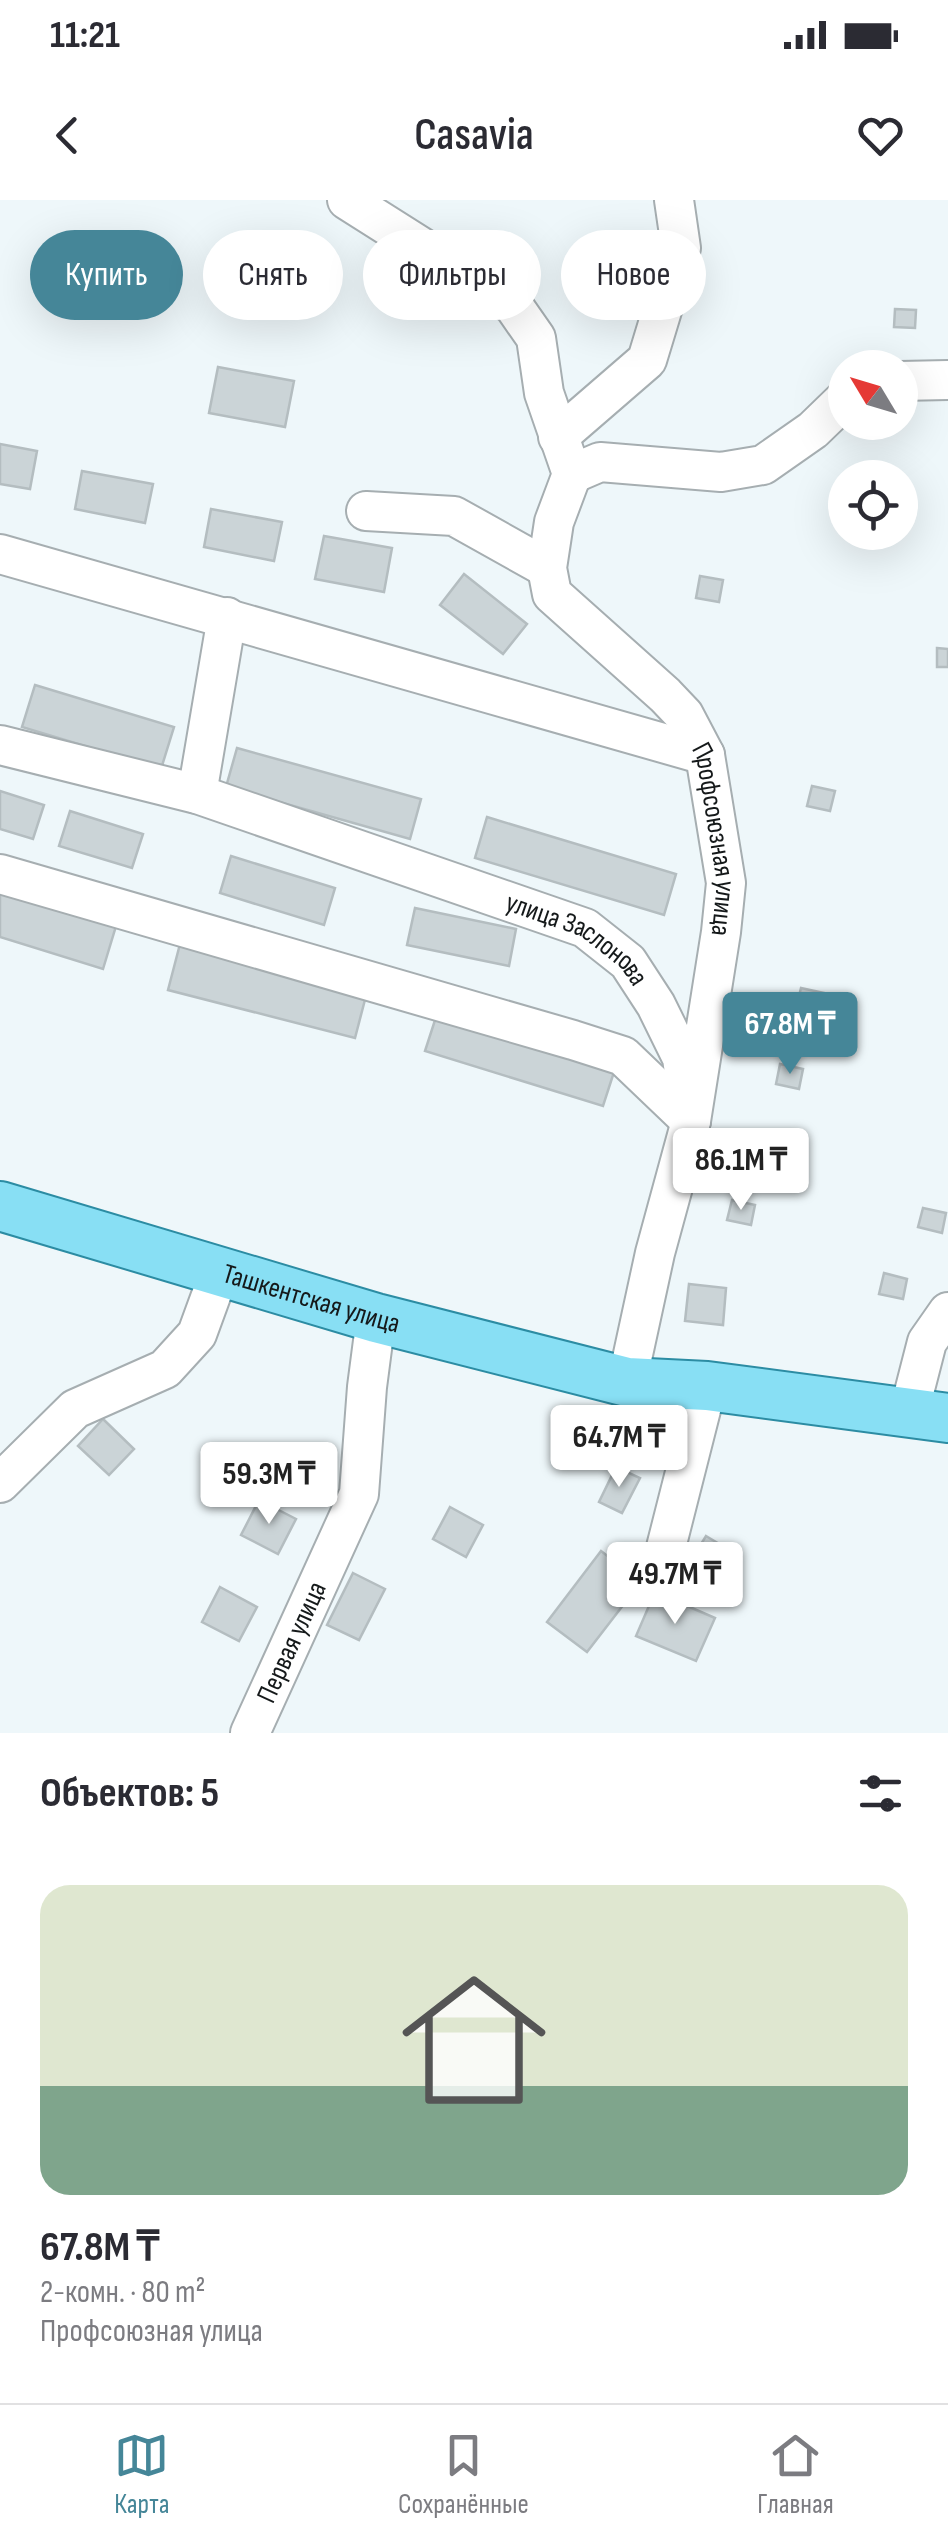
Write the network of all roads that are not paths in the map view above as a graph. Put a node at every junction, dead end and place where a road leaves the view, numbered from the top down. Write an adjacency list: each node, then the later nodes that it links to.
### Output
1 (348, 200): 6 (street)
2 (674, 200): 6 (street)
3 (918, 380): 4 (street)
4 (948, 380)
5 (828, 415): 7 (street)
6 (558, 438): 7 (street)
7 (572, 474): 10 (street)
8 (366, 511): 10 (street)
9 (0, 554): 11 (street)
10 (547, 568): 13 (street, Профсоюзная улица)
11 (227, 617): 13 (street); 14 (street)
12 (0, 746): 14 (street, улица Заслонова)
13 (705, 755): 16 (street, Профсоюзная улица)
14 (197, 794): 16 (street, улица Заслонова)
15 (0, 874): 16 (street)
16 (692, 1121): 21 (street, Профсоюзная улица)
17 (0, 1206): 18 (main road, Ташкентская улица)
18 (220, 1271): 20 (main road, Ташкентская улица); 24 (street)
19 (948, 1312): 23 (street)
20 (376, 1318): 21 (main road, Ташкентская улица); 26 (street, Первая улица)
21 (626, 1382): 22 (main road, Ташкентская улица)
22 (707, 1386): 23 (main road, Ташкентская улица); 25 (street)
23 (928, 1415)
24 (0, 1483)
25 (659, 1575)
26 (250, 1733)

